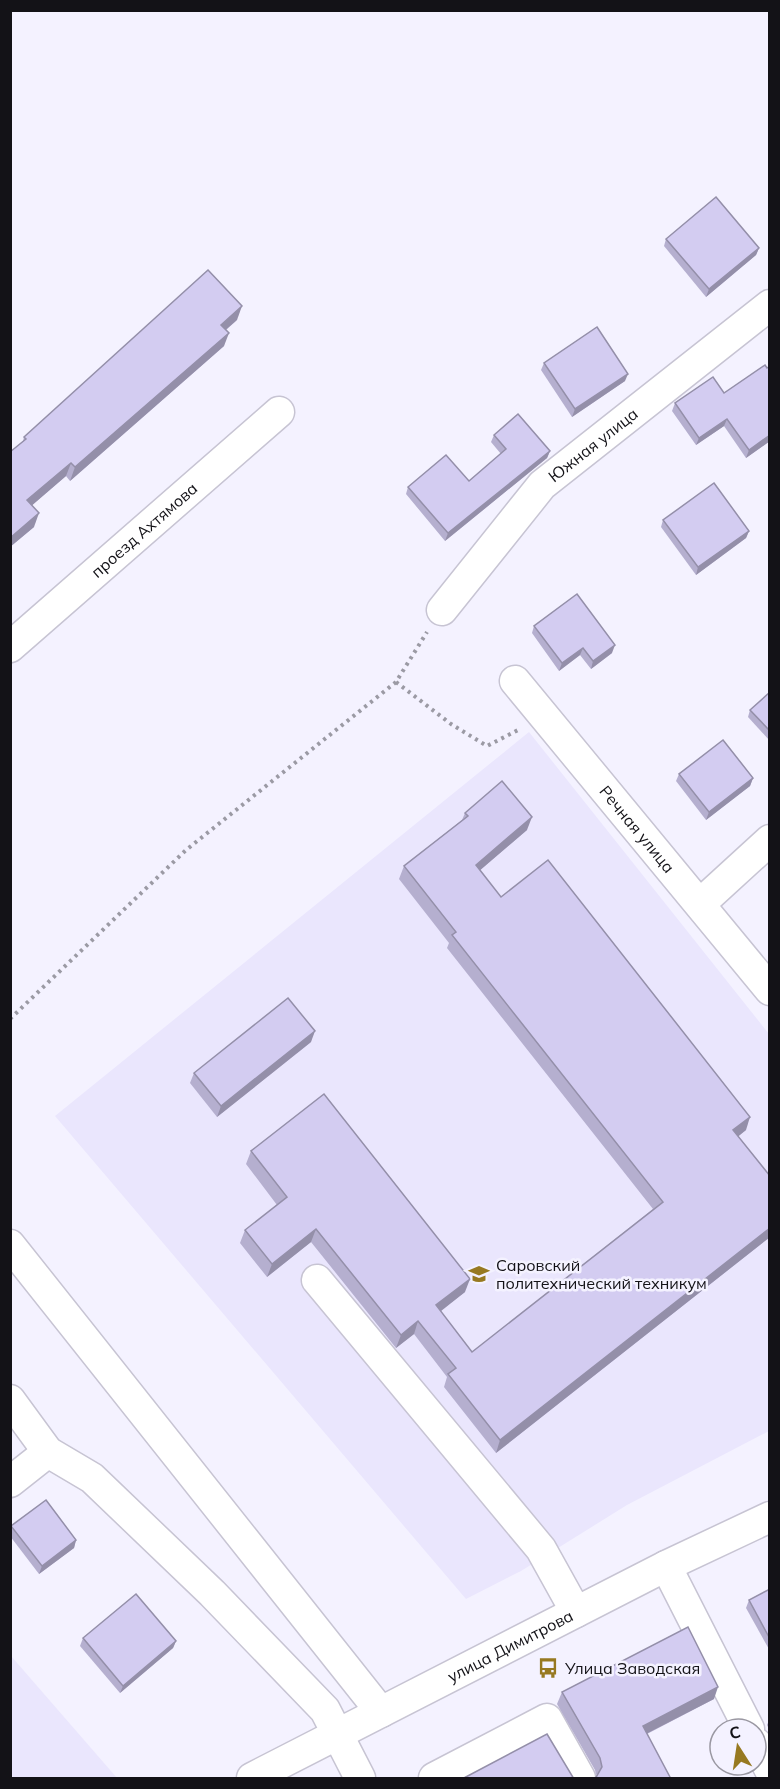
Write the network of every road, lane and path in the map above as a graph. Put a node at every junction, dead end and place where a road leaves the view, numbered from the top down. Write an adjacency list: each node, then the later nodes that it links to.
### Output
1 (770, 305): 3 (street, Южная улица)
2 (279, 412): 4 (street, проезд Ахтямова)
3 (441, 610): 6 (path)
4 (10, 647)
5 (515, 681): 7 (street, Речная улица)
6 (396, 682): 7 (path); 11 (path)
7 (544, 716): 9 (street, Речная улица)
8 (770, 840): 9 (street)
9 (700, 904): 10 (street, Речная улица)
10 (770, 990)
11 (10, 1019)
12 (10, 1245): 20 (street)
13 (317, 1280): 19 (street)
14 (10, 1400): 15 (street)
15 (48, 1452): 16 (street); 22 (street)
16 (10, 1482)
17 (770, 1517): 18 (street, улица Димитрова)
18 (666, 1566): 19 (street, улица Димитрова); 21 (street)
19 (576, 1612): 20 (street, улица Димитрова)
20 (381, 1712): 22 (street, улица Димитрова)
21 (743, 1717)
22 (338, 1734): 23 (street, улица Димитрова); 24 (street)
23 (252, 1779)
24 (360, 1779)
25 (434, 1779): 26 (street)
26 (580, 1779)

